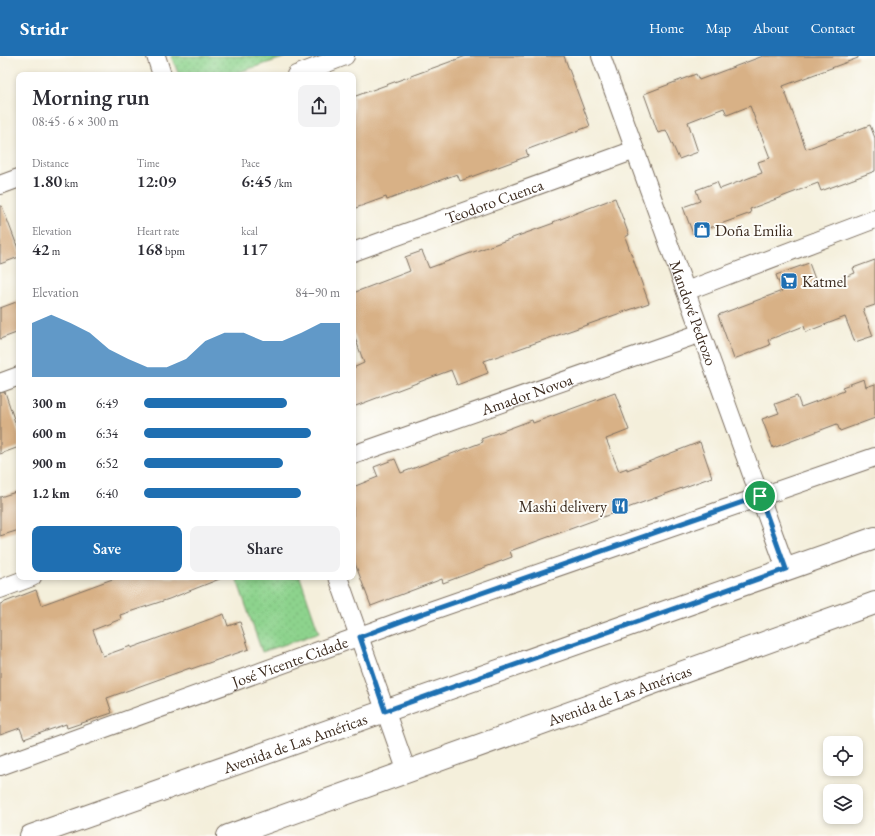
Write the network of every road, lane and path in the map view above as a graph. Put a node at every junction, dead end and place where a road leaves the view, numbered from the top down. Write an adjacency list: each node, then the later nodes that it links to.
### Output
1 (156, 56): 4 (street)
2 (344, 56): 5 (street)
3 (605, 57): 6 (street, Mandové Pedrozo)
4 (161, 72)
5 (304, 72)
6 (635, 150): 10 (street, Teodoro Cuenca); 11 (street, Mandové Pedrozo)
7 (16, 179): 8 (street)
8 (0, 185)
9 (875, 219): 11 (street)
10 (356, 251)
11 (686, 291): 12 (street, Mandové Pedrozo)
12 (701, 333): 15 (street, Amador Novoa); 17 (street, Mandové Pedrozo)
13 (16, 377): 14 (street)
14 (0, 383)
15 (356, 453)
16 (875, 457): 17 (street, José Vicente Cidade)
17 (760, 496): 19 (street, Mandové Pedrozo); 24 (street, José Vicente Cidade)
18 (875, 538): 19 (main road, Avenida de Las Américas)
19 (786, 569): 25 (main road, Avenida de Las Américas)
20 (24, 580): 22 (street)
21 (339, 580): 24 (street)
22 (0, 589)
23 (875, 603): 27 (main road, Avenida de Las Américas)
24 (360, 637): 25 (street); 26 (street, José Vicente Cidade)
25 (385, 711): 27 (street); 28 (main road, Avenida de Las Américas)
26 (0, 766)
27 (407, 772): 29 (main road, Avenida de Las Américas)
28 (31, 836)
29 (228, 836)

